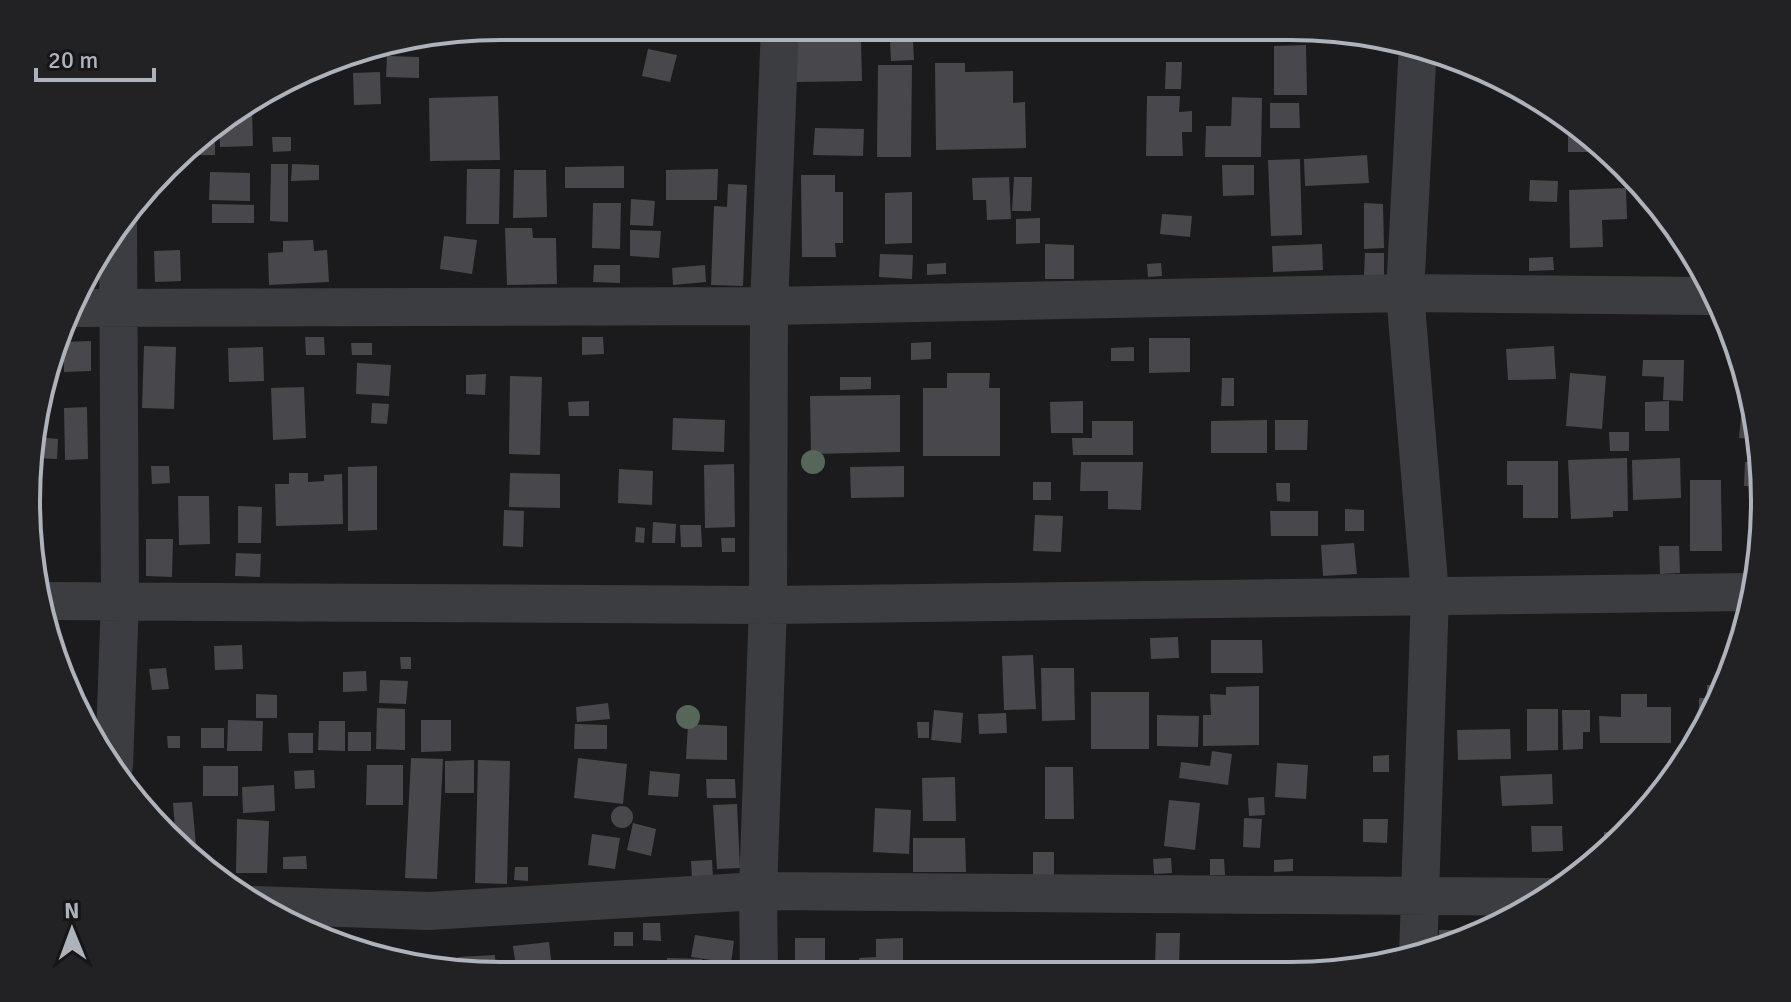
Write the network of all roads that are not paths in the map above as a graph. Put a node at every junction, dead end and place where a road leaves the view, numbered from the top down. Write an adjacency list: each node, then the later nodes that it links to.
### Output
1 (779, 40): 6 (street)
2 (1417, 58): 4 (street)
3 (118, 245): 7 (street)
4 (1405, 293): 5 (street); 6 (street); 10 (street)
5 (1702, 296)
6 (769, 306): 7 (street); 13 (street)
7 (117, 307): 8 (street); 11 (street)
8 (83, 308)
9 (1742, 592): 10 (street)
10 (1430, 594): 13 (street); 17 (street)
11 (120, 599): 12 (street); 13 (street); 14 (street)
12 (51, 601)
13 (768, 605): 15 (street)
14 (115, 752)
15 (758, 891): 17 (street); 18 (street); 20 (street)
16 (1525, 897): 17 (street)
17 (1419, 898): 19 (street)
18 (281, 906)
19 (1418, 943)
20 (759, 962)

